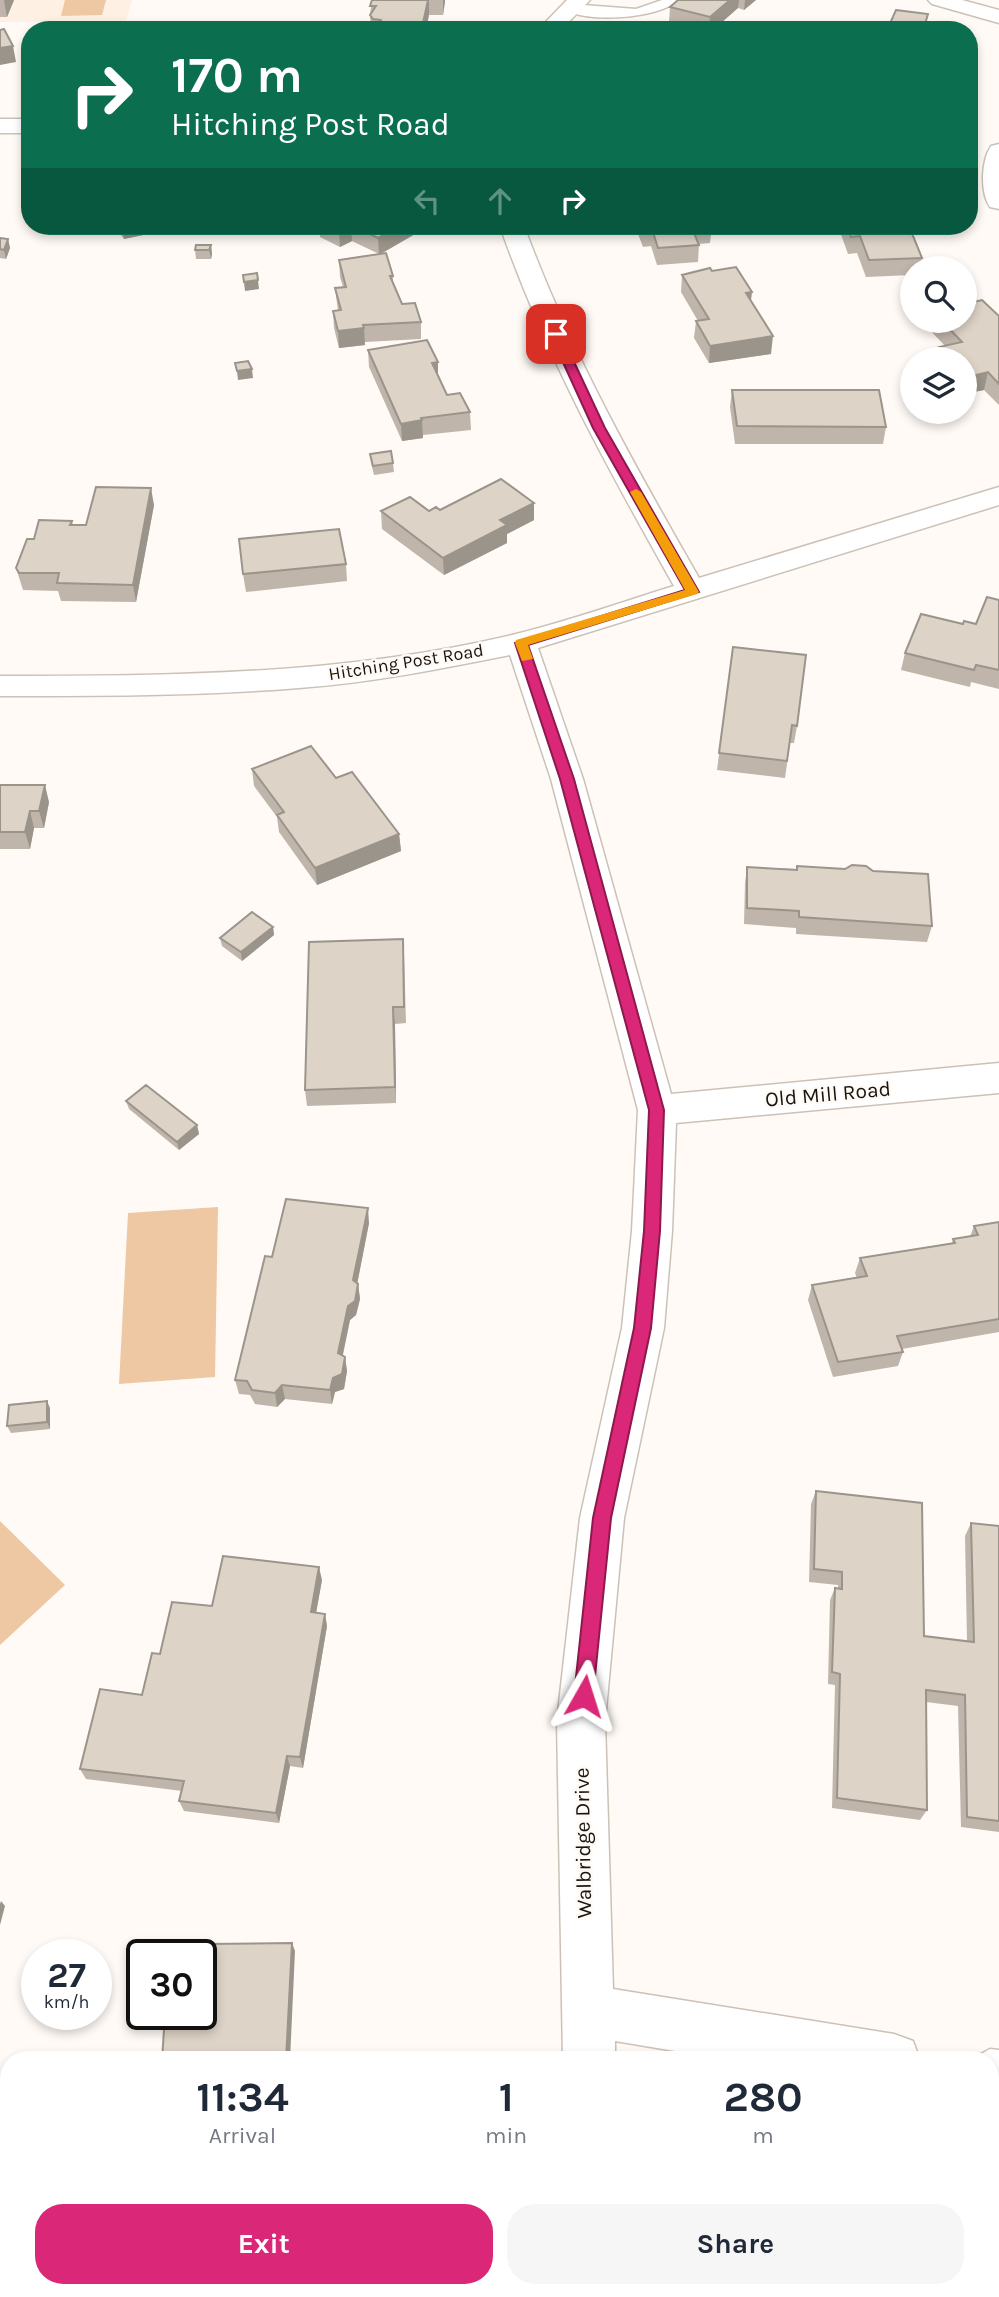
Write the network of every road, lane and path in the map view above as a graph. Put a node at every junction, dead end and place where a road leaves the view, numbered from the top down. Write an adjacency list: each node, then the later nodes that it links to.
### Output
1 (671, 0): 3 (lane)
2 (939, 0): 4 (street)
3 (574, 4): 5 (street)
4 (999, 17)
5 (558, 21)
6 (0, 126): 7 (street)
7 (21, 126)
8 (999, 151): 9 (street)
9 (999, 202)
10 (515, 235): 12 (street)
11 (999, 496): 12 (street, Hitching Post Road)
12 (692, 592): 13 (street, Hitching Post Road)
13 (521, 643): 14 (street, Hitching Post Road); 16 (street, Walbridge Drive)
14 (0, 687)
15 (999, 1078): 16 (street, Old Mill Road)
16 (657, 1110): 17 (street, Walbridge Drive)
17 (588, 2036): 18 (street)
18 (779, 2051)

